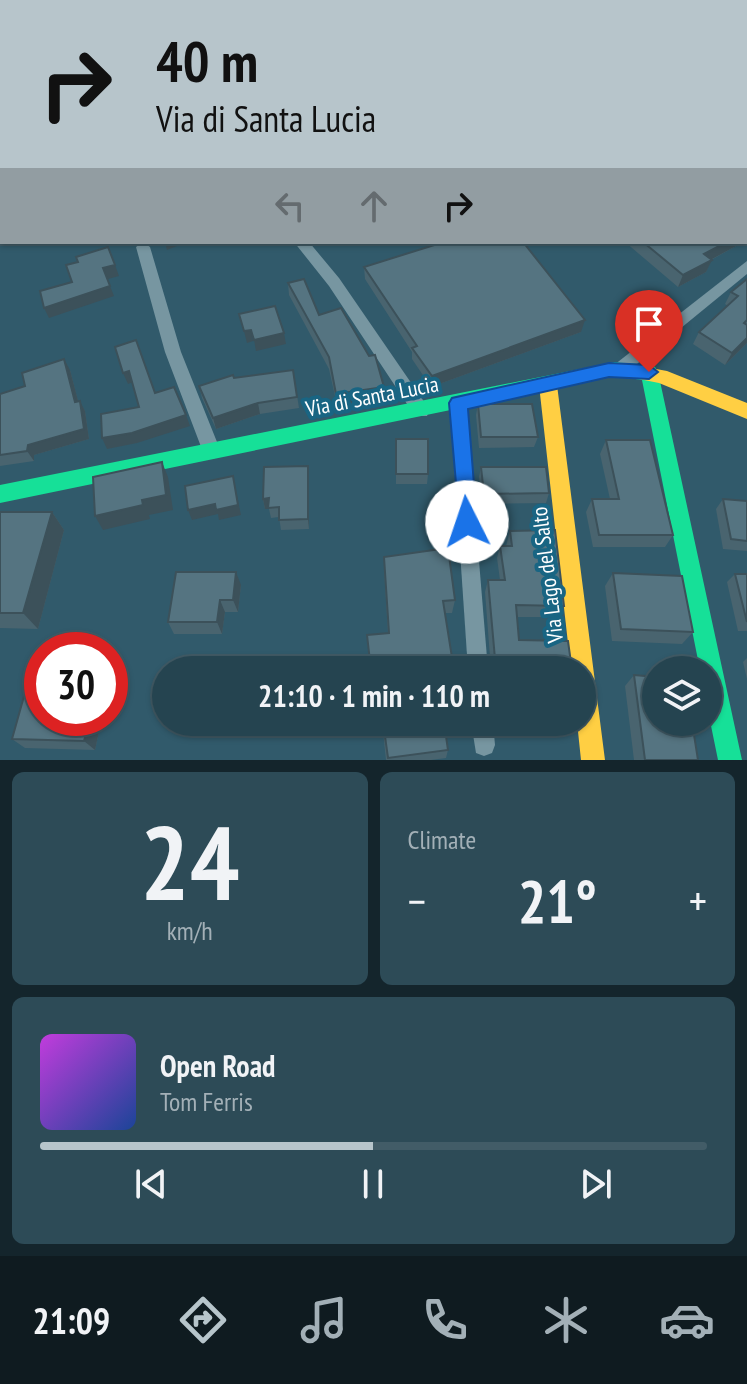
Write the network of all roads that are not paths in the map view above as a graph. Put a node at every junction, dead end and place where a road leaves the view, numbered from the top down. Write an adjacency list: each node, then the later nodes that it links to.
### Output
1 (303, 244): 8 (street)
2 (143, 247): 10 (street)
3 (747, 266): 4 (street)
4 (620, 369): 5 (street, Via di Santa Lucia); 6 (street, Via di Santa Lucia)
5 (649, 372): 9 (street, Via di Santa Lucia); 16 (street)
6 (548, 385): 7 (street, Via di Santa Lucia); 15 (street, Via Lago del Salto)
7 (458, 403): 8 (street, Via di Santa Lucia); 12 (street)
8 (421, 411): 10 (street, Via di Santa Lucia)
9 (747, 411)
10 (212, 452): 11 (street, Via di Santa Lucia)
11 (0, 494)
12 (477, 656)
13 (483, 736): 14 (street)
14 (484, 745)
15 (593, 760)
16 (730, 760)

